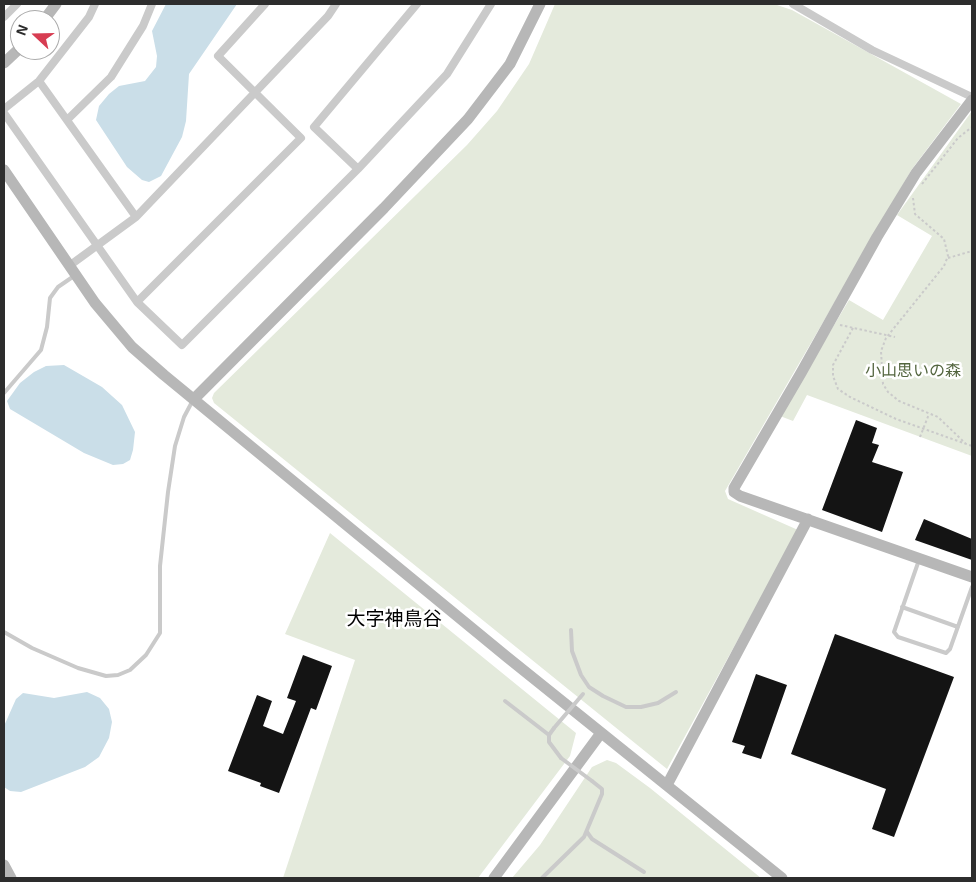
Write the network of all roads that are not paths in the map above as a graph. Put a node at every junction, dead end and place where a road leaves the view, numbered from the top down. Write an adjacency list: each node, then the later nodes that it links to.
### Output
1 (17, 4): 10 (street)
2 (95, 4): 11 (street)
3 (152, 4): 16 (street)
4 (265, 4): 12 (street)
5 (336, 4): 12 (street)
6 (417, 4): 17 (street)
7 (491, 4): 17 (street)
8 (540, 4): 24 (street)
9 (793, 4): 13 (street)
10 (4, 17)
11 (40, 82): 14 (street); 16 (street)
12 (254, 93): 19 (street); 22 (street)
13 (972, 98): 25 (street)
14 (4, 109)
15 (4, 113): 20 (street)
16 (67, 120): 19 (street)
17 (358, 169): 22 (street)
18 (4, 170): 21 (street)
19 (136, 217): 20 (street)
20 (94, 245): 21 (street); 22 (street)
21 (72, 270): 23 (lane); 24 (street)
22 (137, 302)
23 (4, 393)
24 (194, 399): 32 (lane); 36 (street)
25 (808, 519): 26 (street); 38 (street)
26 (919, 559): 27 (street); 29 (lane)
27 (972, 577)
28 (972, 588): 30 (lane)
29 (902, 607): 30 (lane); 30 (lane)
30 (958, 627)
31 (572, 630): 33 (lane)
32 (4, 632)
33 (589, 687): 34 (lane); 37 (lane, bridge)
34 (676, 692)
35 (505, 701): 37 (lane)
36 (601, 733): 38 (street); 43 (street)
37 (549, 735): 39 (lane, bridge)
38 (667, 785): 45 (street)
39 (587, 832): 41 (lane); 44 (lane)
40 (4, 865): 42 (street)
41 (644, 872)
42 (11, 878)
43 (494, 878)
44 (542, 878)
45 (782, 878)

